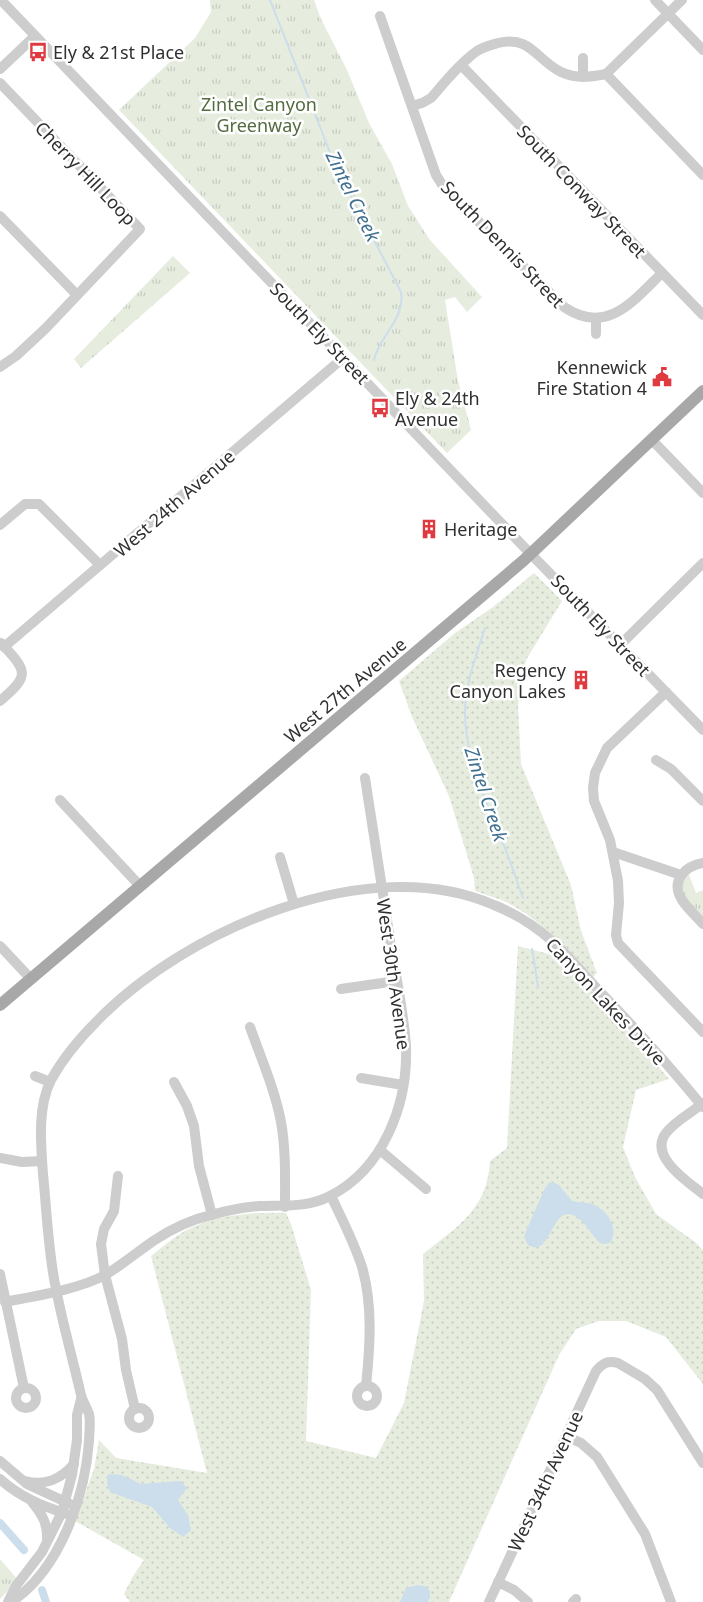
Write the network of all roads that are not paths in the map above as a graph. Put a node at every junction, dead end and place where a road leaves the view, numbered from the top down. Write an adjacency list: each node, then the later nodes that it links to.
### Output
1 (1, 0): 6 (street, South Ely Street)
2 (655, 0): 4 (street)
3 (682, 0): 4 (street)
4 (668, 14): 7 (street); 11 (street)
5 (380, 16): 14 (street, South Dennis Street)
6 (35, 36): 10 (street); 22 (street, South Ely Street)
7 (703, 50)
8 (583, 58): 12 (street)
9 (462, 66): 12 (street); 14 (street); 17 (street, South Conway Street)
10 (0, 69)
11 (606, 74): 12 (street); 15 (street)
12 (583, 77)
13 (0, 83): 18 (street, Cherry Hill Loop)
14 (412, 106): 20 (street, South Dennis Street)
15 (703, 175)
16 (0, 216): 18 (street)
17 (662, 273): 19 (street, South Conway Street); 20 (street)
18 (77, 295): 23 (street, Cherry Hill Loop)
19 (703, 315)
20 (596, 318): 21 (street)
21 (596, 334)
22 (343, 358): 28 (street, South Ely Street); 30 (street, West 24th Avenue)
23 (0, 367)
24 (703, 390): 25 (main road, West 27th Avenue)
25 (652, 440): 26 (street); 28 (main road, West 27th Avenue)
26 (703, 493)
27 (0, 525): 30 (street)
28 (531, 554): 32 (street, South Ely Street); 44 (main road, West 27th Avenue)
29 (703, 563): 32 (street)
30 (100, 566): 31 (street, West 24th Avenue)
31 (2, 644): 34 (street)
32 (620, 645): 33 (street, South Ely Street)
33 (666, 692): 35 (street, South Ely Street); 40 (street)
34 (0, 701)
35 (703, 730)
36 (656, 760): 39 (street)
37 (365, 778): 45 (street, West 30th Avenue)
38 (60, 800): 44 (street)
39 (703, 801)
40 (613, 852): 43 (street); 54 (street)
41 (280, 857): 46 (street)
42 (703, 863): 43 (street)
43 (681, 875): 47 (street)
44 (140, 886): 49 (main road, West 27th Avenue)
45 (382, 888): 46 (street, Canyon Lakes Drive); 50 (street, West 30th Avenue); 60 (street, Canyon Lakes Drive)
46 (294, 904): 57 (street, Canyon Lakes Drive)
47 (703, 924)
48 (0, 946): 49 (street)
49 (31, 979): 52 (main road, West 27th Avenue)
50 (396, 981): 51 (street); 59 (street, West 30th Avenue)
51 (341, 989)
52 (0, 1005)
53 (250, 1028): 68 (street)
54 (703, 1032)
55 (34, 1076): 57 (street)
56 (361, 1078): 59 (street)
57 (50, 1082): 63 (street, Canyon Lakes Drive)
58 (174, 1082): 69 (street)
59 (403, 1085): 61 (street, West 30th Avenue)
60 (702, 1105): 66 (street)
61 (380, 1150): 65 (street); 67 (street, West 30th Avenue)
62 (0, 1158): 63 (street)
63 (42, 1161): 72 (street, Canyon Lakes Drive)
64 (118, 1176): 71 (street)
65 (426, 1190)
66 (703, 1194)
67 (331, 1196): 68 (street, West 30th Avenue); 74 (street)
68 (285, 1207): 69 (street, West 30th Avenue)
69 (212, 1215): 71 (street, West 30th Avenue)
70 (0, 1274): 73 (street)
71 (105, 1275): 72 (street, West 30th Avenue); 77 (street)
72 (56, 1291): 73 (street, West 30th Avenue); 76 (street, Canyon Lakes Drive)
73 (6, 1302): 75 (street)
74 (366, 1386)
75 (24, 1388)
76 (82, 1399): 81 (street, Canyon Lakes Drive); 86 (street, Canyon Lakes Drive)
77 (135, 1409)
78 (566, 1436): 80 (street, West 34th Avenue); 88 (street, West 34th Avenue); 92 (street)
79 (0, 1461): 83 (street)
80 (703, 1463)
81 (74, 1464): 83 (street); 85 (street, Canyon Lakes Drive)
82 (0, 1479): 84 (street)
83 (19, 1479): 85 (street)
84 (30, 1500): 85 (street); 87 (street)
85 (63, 1507): 86 (street); 87 (street, Canyon Lakes Drive)
86 (74, 1511): 89 (street, Canyon Lakes Drive)
87 (47, 1544): 89 (street, Canyon Lakes Drive)
88 (498, 1582): 90 (street, West 34th Avenue); 91 (street)
89 (9, 1602)
90 (489, 1602)
91 (528, 1602)
92 (671, 1602)

